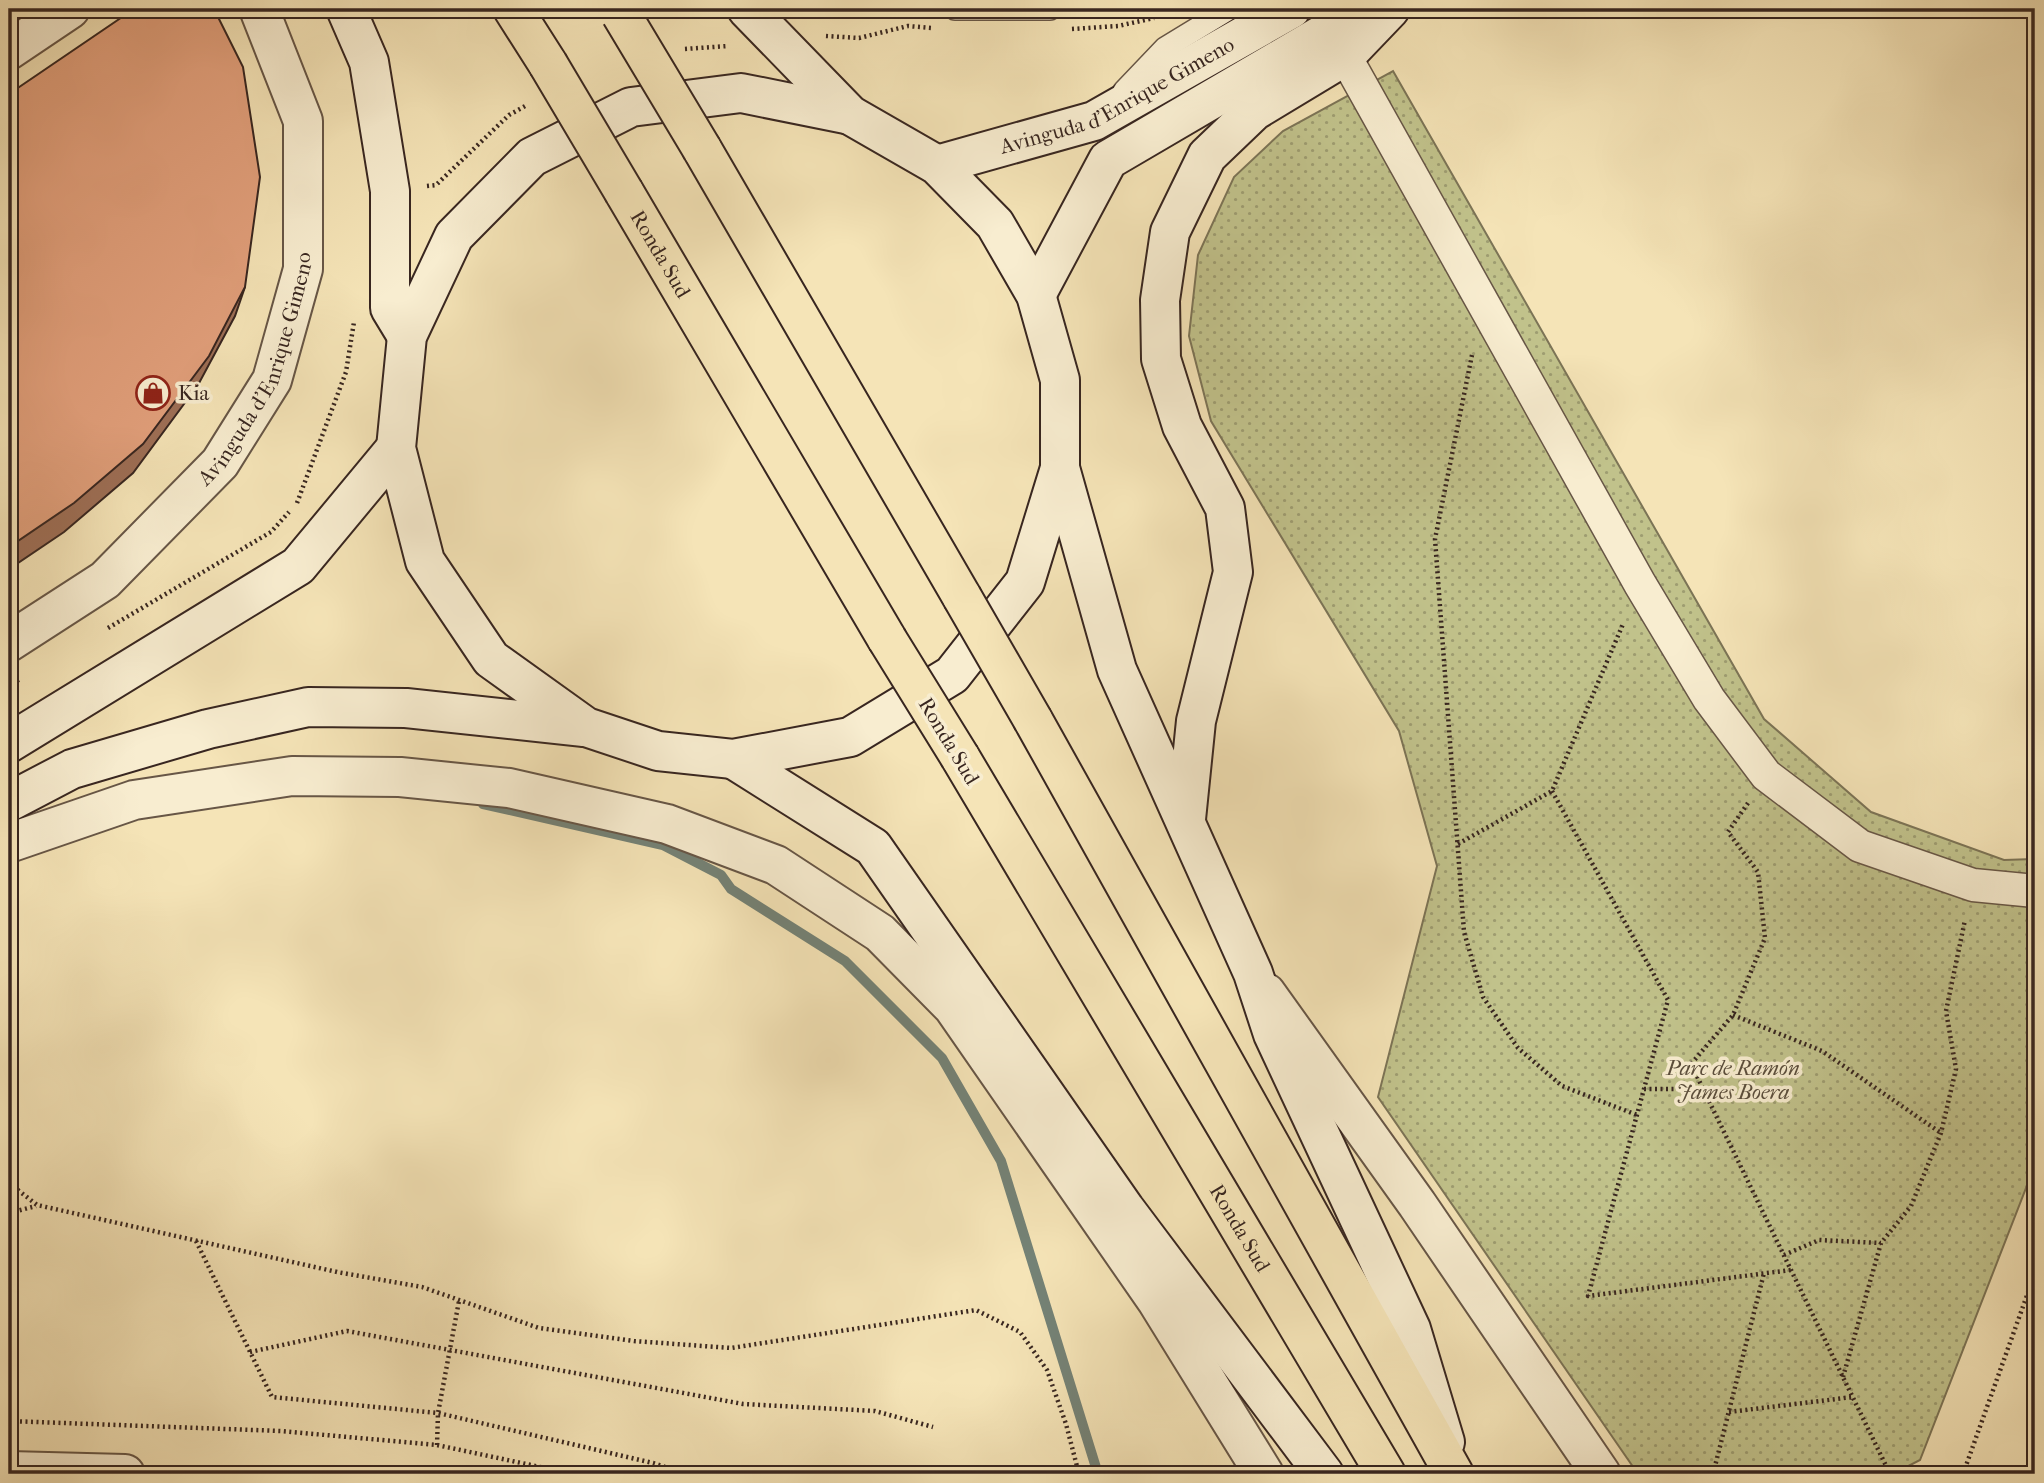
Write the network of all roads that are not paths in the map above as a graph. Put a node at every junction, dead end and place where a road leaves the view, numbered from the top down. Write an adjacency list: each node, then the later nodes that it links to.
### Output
1 (70, 9): 13 (main road)
2 (259, 9): 22 (main road, Avinguda d'Enrique Gimeno)
3 (346, 9): 19 (main road)
4 (513, 9): 37 (main road, Ronda Sud, bridge)
5 (747, 9): 15 (main road)
6 (955, 9): 7 (lane)
7 (1050, 9)
8 (1229, 9): 16 (lane)
9 (1291, 9): 16 (main road, Avinguda d'Enrique Gimeno)
10 (1366, 9): 18 (main road, Avinguda d'Enrique Gimeno)
11 (1390, 9): 14 (main road)
12 (619, 11): 38 (main road, bridge)
13 (9, 50)
14 (1345, 56): 27 (main road); 29 (street)
15 (850, 116): 17 (main road); 19 (main road)
16 (1094, 121): 17 (main road, Avinguda d'Enrique Gimeno)
17 (937, 165): 18 (main road)
18 (1036, 295): 21 (main road)
19 (407, 336): 20 (main road)
20 (397, 448): 23 (main road); 24 (main road)
21 (1060, 468): 25 (main road); 27 (main road)
22 (9, 642)
23 (586, 727): 25 (main road); 26 (main road)
24 (9, 743)
25 (733, 759): 31 (main road)
26 (9, 802)
27 (1186, 821): 30 (main road)
28 (9, 843): 34 (main road)
29 (2035, 891)
30 (1253, 973): 38 (main road); 39 (main road)
31 (1125, 1209): 35 (main road); 36 (main road)
32 (9, 1471): 33 (main road)
33 (125, 1474)
34 (1264, 1474)
35 (1286, 1474)
36 (1324, 1474)
37 (1386, 1474)
38 (1455, 1474)
39 (1601, 1474)

